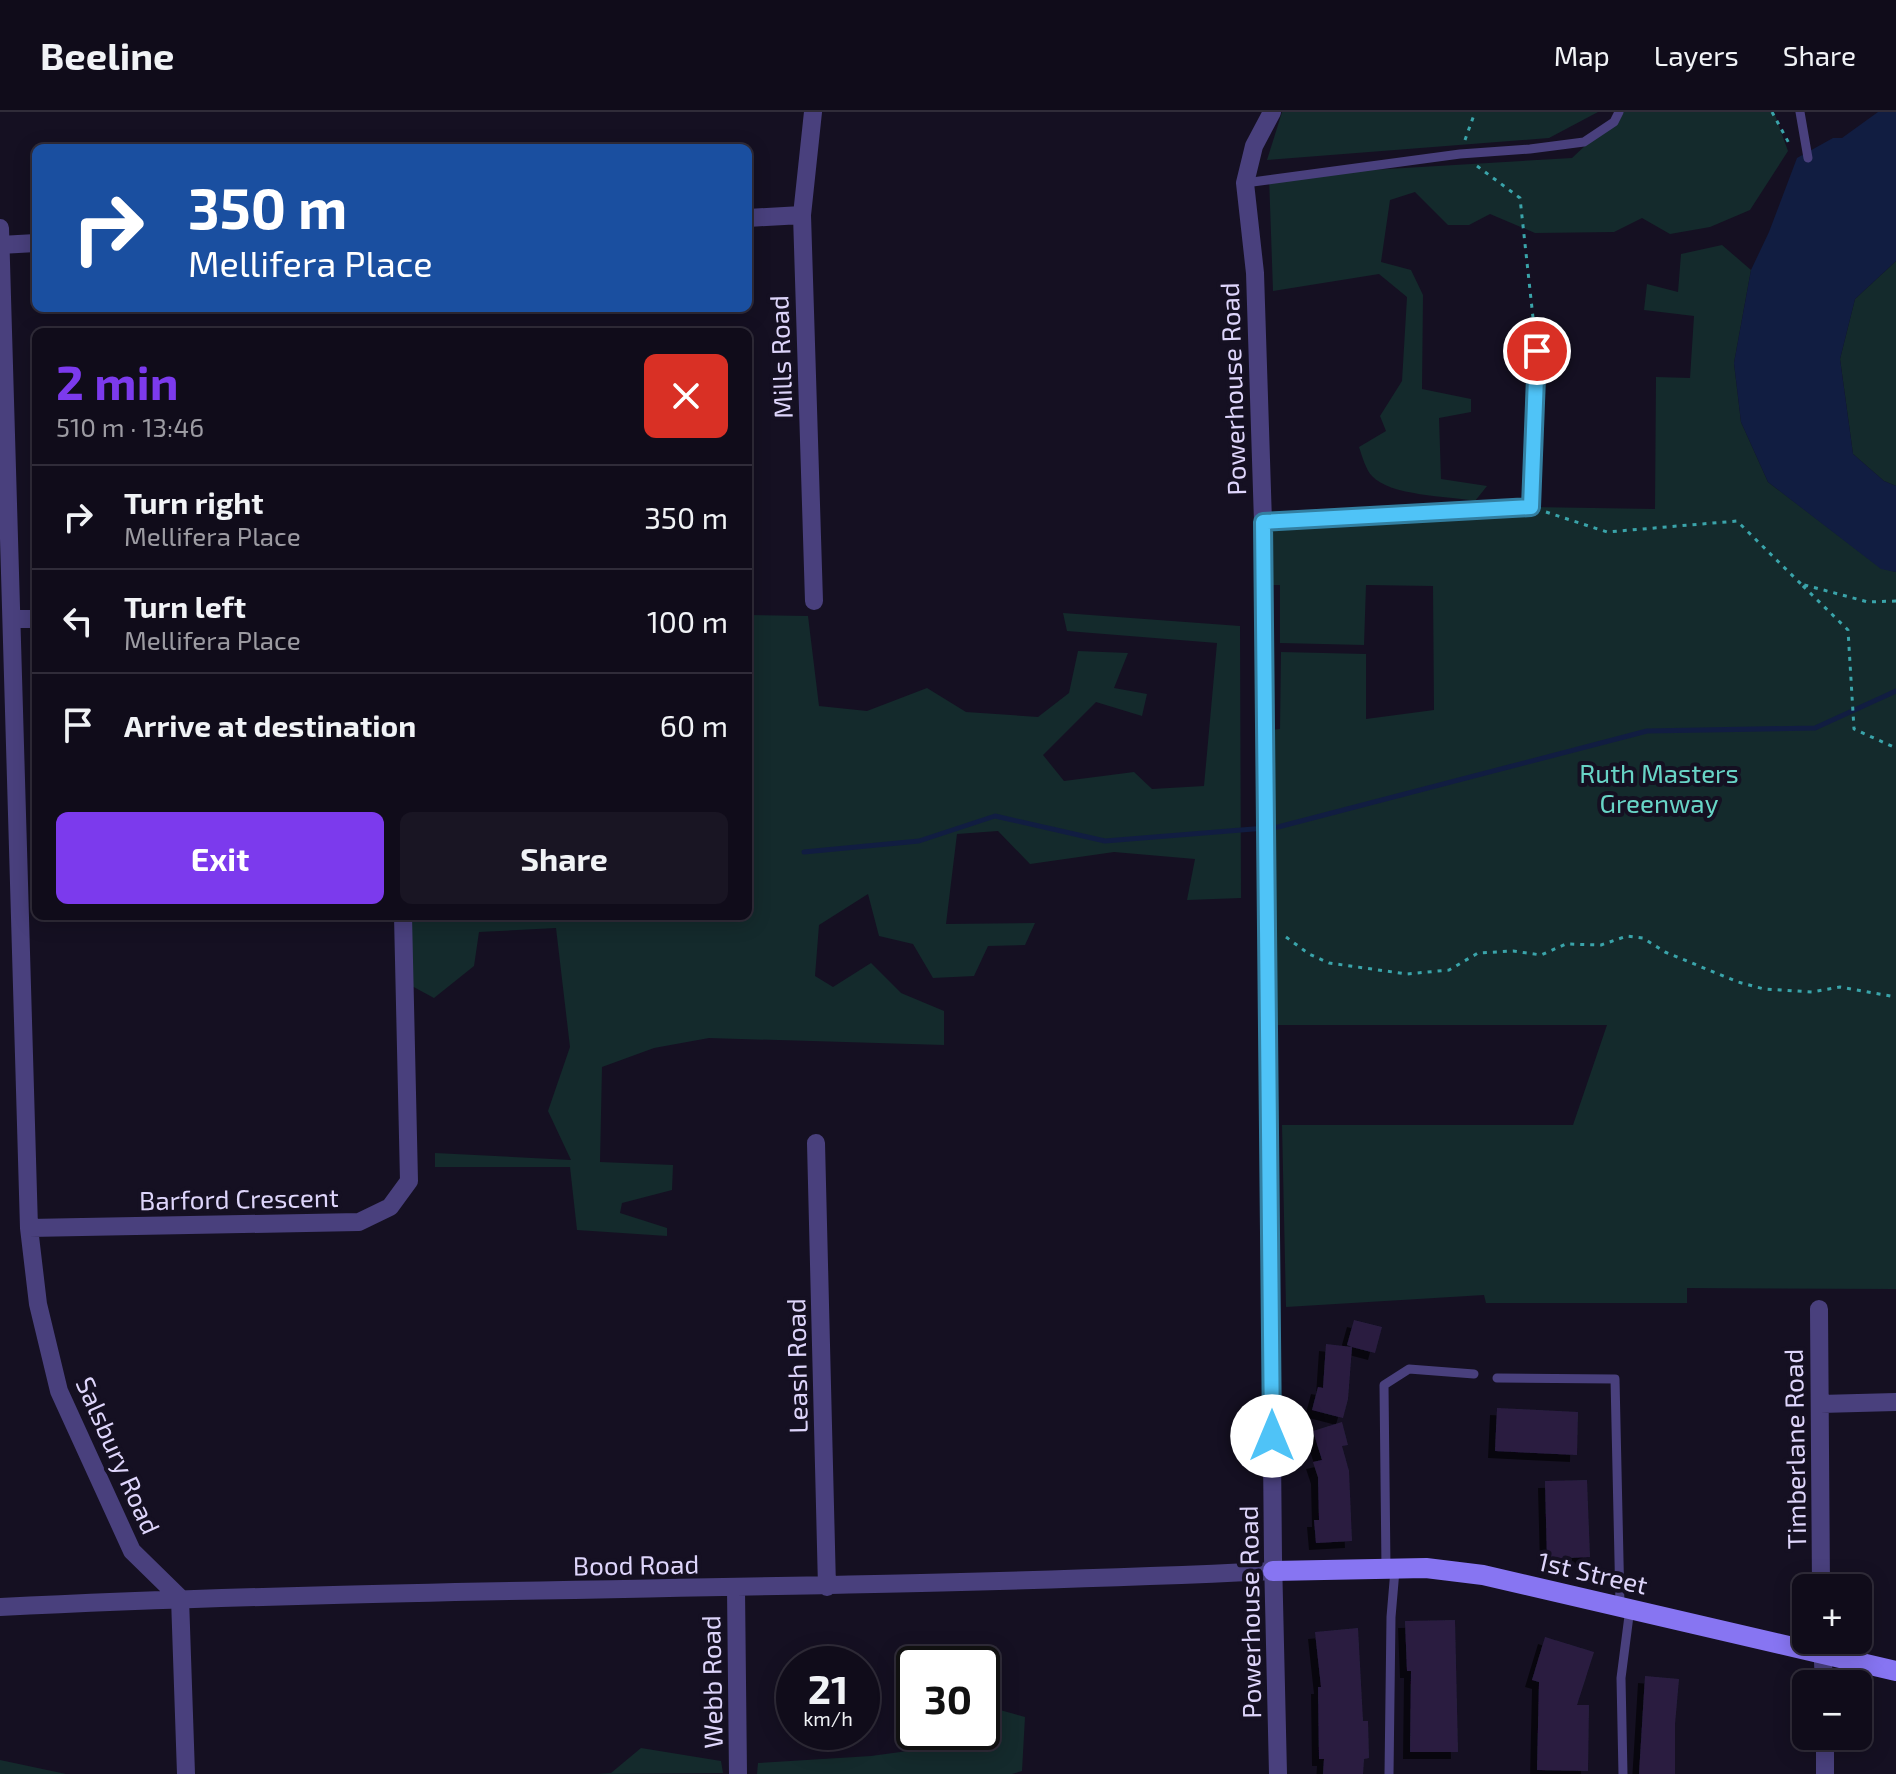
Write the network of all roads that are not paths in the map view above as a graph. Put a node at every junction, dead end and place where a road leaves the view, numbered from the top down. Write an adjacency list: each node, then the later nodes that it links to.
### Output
1 (813, 112): 7 (street, Mills Road)
2 (1272, 112): 6 (street, Powerhouse Road)
3 (1619, 112): 6 (lane)
4 (1800, 112): 5 (lane)
5 (1802, 158)
6 (1245, 183): 13 (street, Powerhouse Road)
7 (802, 215): 8 (street); 14 (street, Mills Road)
8 (752, 218)
9 (0, 228): 11 (street, Salsbury Road)
10 (32, 243): 11 (street)
11 (0, 245): 15 (street, Salsbury Road)
12 (1537, 351): 13 (street)
13 (1263, 522): 26 (street, Powerhouse Road)
14 (814, 601)
15 (12, 619): 16 (street); 19 (street, Salsbury Road)
16 (32, 619)
17 (403, 920): 19 (street, Barford Crescent)
18 (816, 1143): 28 (street, Leash Road)
19 (29, 1228): 30 (street, Salsbury Road)
20 (1819, 1309): 24 (street, Timberlane Road)
21 (1474, 1374): 25 (lane)
22 (1497, 1378): 31 (lane)
23 (1896, 1402): 24 (street)
24 (1820, 1404): 27 (street, Timberlane Road)
25 (1391, 1569): 26 (street, 1st Street); 31 (street, 1st Street); 40 (lane)
26 (1273, 1571): 28 (street, Bood Road); 39 (street, Powerhouse Road)
27 (1821, 1574)
28 (827, 1587): 29 (street, Bood Road)
29 (736, 1589): 30 (street, Bood Road); 38 (street, Webb Road)
30 (180, 1598): 32 (street, Bood Road); 37 (street)
31 (1625, 1606): 33 (street, 1st Street); 41 (lane)
32 (0, 1607)
33 (1792, 1641)
34 (1844, 1654): 35 (street, 1st Street)
35 (1896, 1671)
36 (1825, 1750): 42 (street)
37 (186, 1774)
38 (738, 1774)
39 (1278, 1774)
40 (1389, 1774)
41 (1623, 1774)
42 (1825, 1774)

